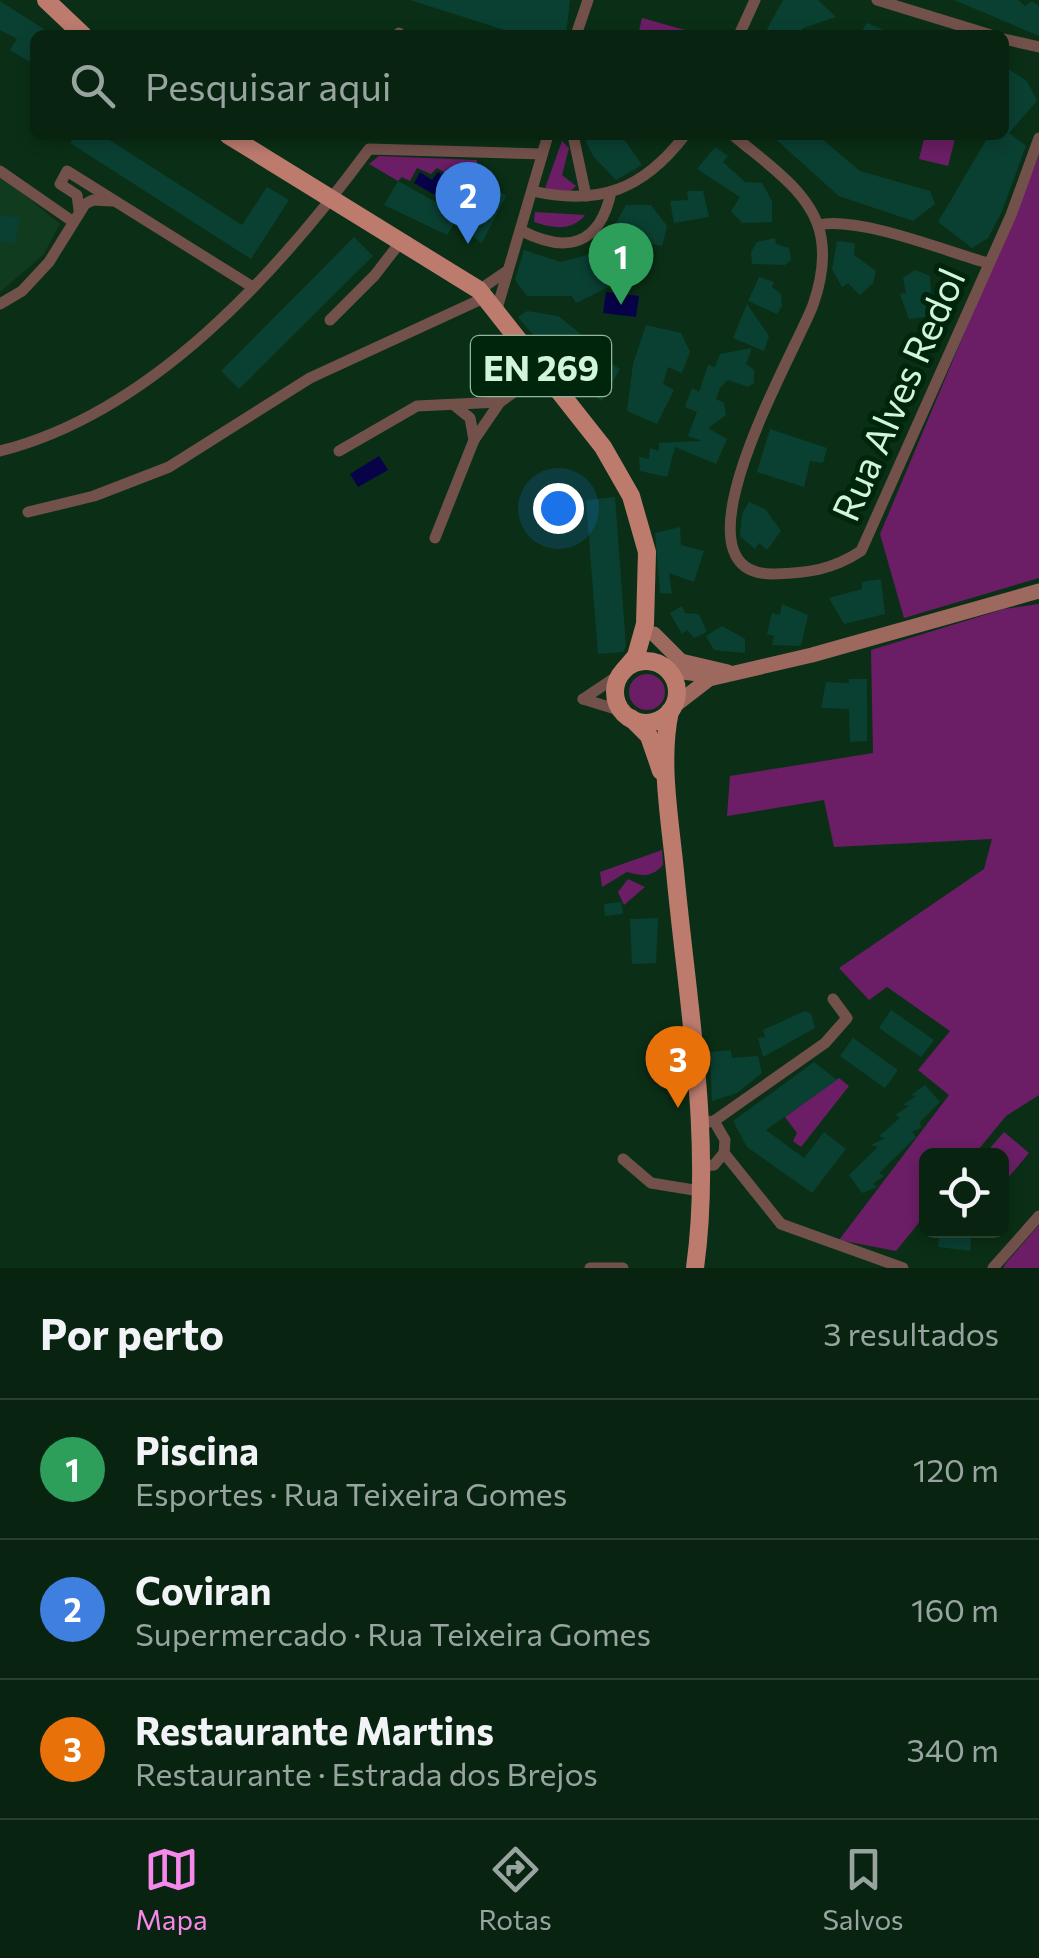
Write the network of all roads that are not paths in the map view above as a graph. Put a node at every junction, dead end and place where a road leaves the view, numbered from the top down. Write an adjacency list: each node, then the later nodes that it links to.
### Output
1 (46, 0): 7 (main road)
2 (588, 0): 8 (street)
3 (755, 0): 9 (street)
4 (876, 0): 6 (street)
5 (934, 0): 6 (street)
6 (927, 15): 10 (street)
7 (77, 30)
8 (578, 30)
9 (741, 30)
10 (974, 30)
11 (1009, 40): 12 (street)
12 (1039, 47)
13 (1039, 138): 34 (street, Rua Alves Redol)
14 (236, 140): 28 (main road, EN 269)
15 (369, 140): 21 (street)
16 (476, 140): 22 (street)
17 (546, 140): 23 (street)
18 (574, 140): 27 (street)
19 (680, 140): 26 (street)
20 (738, 140): 31 (street)
21 (369, 149): 22 (street); 28 (street)
22 (477, 153): 23 (street)
23 (542, 154): 25 (street)
24 (0, 171): 30 (street)
25 (532, 191): 27 (street); 32 (street)
26 (611, 192): 27 (street); 32 (street)
27 (586, 196)
28 (332, 198): 33 (main road, EN 269); 36 (street)
29 (117, 202): 30 (street); 30 (street); 36 (street)
30 (75, 216): 38 (street)
31 (818, 225): 34 (street); 34 (street, Rua Alves Redol)
32 (522, 231): 35 (street)
33 (402, 240): 37 (main road, EN 269); 39 (street)
34 (988, 263)
35 (508, 271): 37 (street); 37 (street)
36 (251, 286): 44 (street)
37 (487, 300): 40 (main road, EN 269); 46 (street)
38 (0, 304)
39 (330, 320)
40 (544, 371): 41 (street); 49 (main road, EN 269)
41 (500, 402): 42 (street); 43 (street)
42 (454, 405): 43 (street); 45 (street)
43 (474, 440): 47 (street)
44 (0, 451)
45 (339, 451)
46 (28, 512)
47 (435, 538)
48 (1039, 591): 53 (main road)
49 (648, 607): 50 (main road, EN 269); 52 (main road, EN 269)
50 (654, 634): 51 (main road, EN 269); 53 (main road)
51 (664, 667): 52 (main road); 53 (main road); 54 (main road, EN 269)
52 (622, 673): 55 (main road, EN 269); 55 (street)
53 (732, 673): 54 (main road)
54 (672, 709): 55 (main road); 56 (main road, EN 269)
55 (626, 715): 56 (main road, EN 269)
56 (669, 816): 58 (main road, EN 269)
57 (833, 999): 58 (street)
58 (706, 1122): 59 (street); 61 (main road, EN 269)
59 (724, 1153): 61 (street); 67 (street)
60 (623, 1159): 62 (street)
61 (700, 1166): 62 (main road, EN 269)
62 (700, 1191): 66 (main road, EN 269)
63 (1039, 1216): 68 (street)
64 (590, 1268): 65 (street)
65 (623, 1268)
66 (695, 1268)
67 (902, 1268)
68 (993, 1268)

